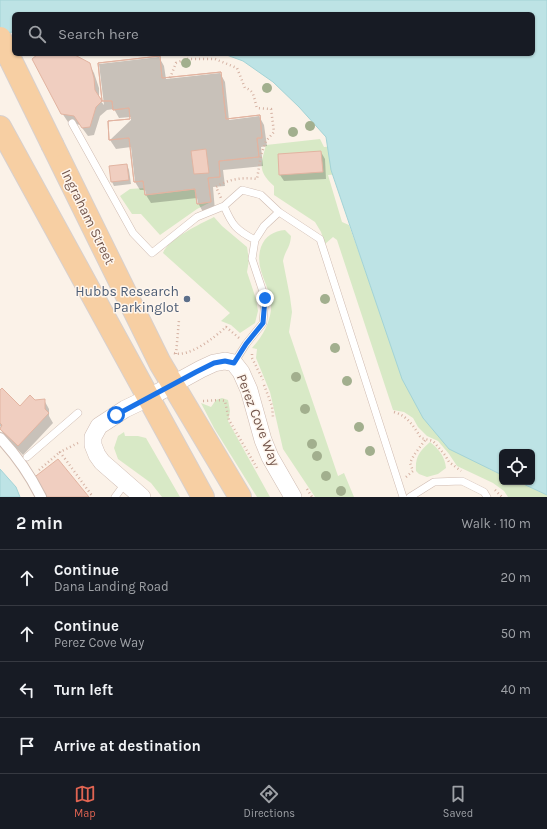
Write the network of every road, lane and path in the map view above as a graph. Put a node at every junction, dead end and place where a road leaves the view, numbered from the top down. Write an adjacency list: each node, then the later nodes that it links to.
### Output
1 (0, 38): 13 (main road, Ingraham Street, bridge)
2 (170, 78): 5 (path)
3 (72, 123): 5 (lane)
4 (0, 127): 14 (main road)
5 (224, 206): 6 (lane); 7 (lane)
6 (280, 212): 7 (lane); 28 (lane)
7 (255, 240): 9 (lane)
8 (179, 320): 11 (path)
9 (246, 344): 11 (path); 12 (lane); 18 (path)
10 (171, 352): 11 (path)
11 (176, 354)
12 (234, 363): 13 (street, Perez Cove Way); 29 (street, Perez Cove Way)
13 (172, 385): 14 (street, Perez Cove Way); 36 (main road, Ingraham Street)
14 (148, 398): 19 (street, Perez Cove Way); 35 (main road)
15 (203, 401): 24 (path)
16 (394, 412): 21 (path)
17 (78, 413): 23 (lane)
18 (274, 419)
19 (92, 437): 22 (path); 27 (street)
20 (0, 438): 26 (street)
21 (426, 439): 25 (path); 28 (path)
22 (60, 452): 26 (path); 32 (path)
23 (27, 457)
24 (259, 470)
25 (462, 472)
26 (30, 476): 31 (street)
27 (126, 482): 33 (lane); 34 (street)
28 (399, 485): 38 (lane)
29 (299, 490): 37 (path)
30 (494, 490): 41 (path)
31 (41, 497)
32 (93, 497)
33 (115, 497)
34 (142, 497)
35 (204, 497)
36 (240, 497)
37 (312, 497)
38 (403, 497)
39 (410, 497): 40 (lane)
40 (487, 497)
41 (502, 497)

